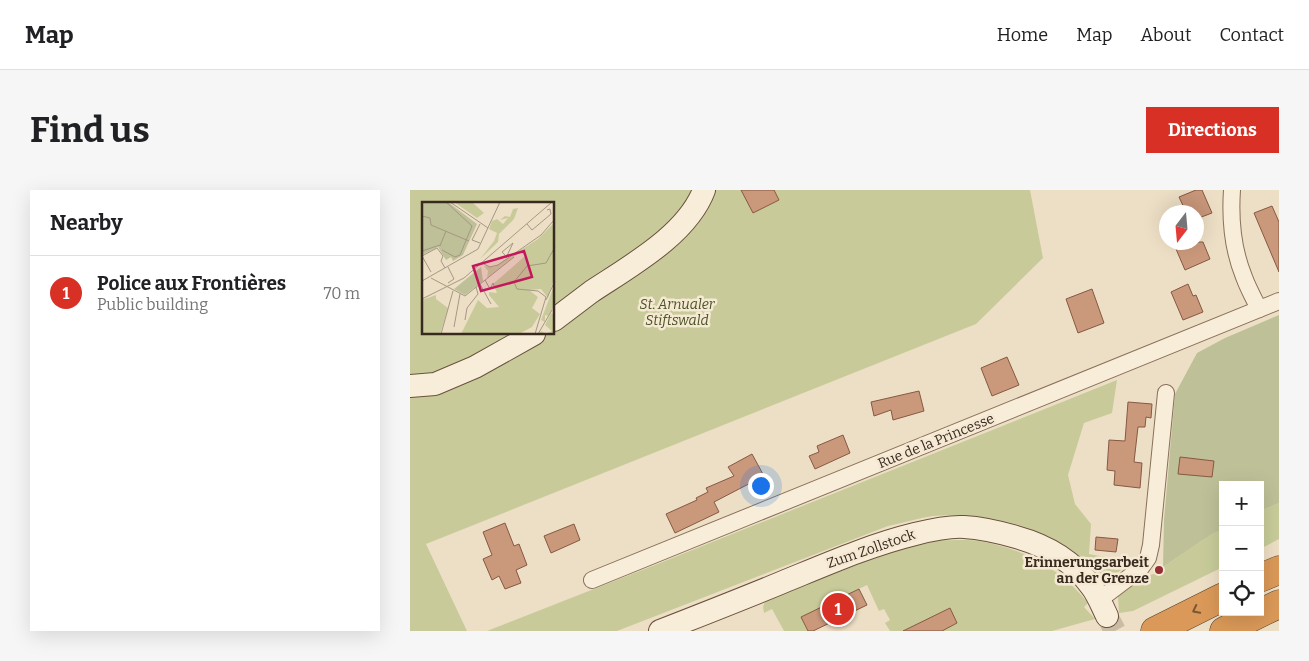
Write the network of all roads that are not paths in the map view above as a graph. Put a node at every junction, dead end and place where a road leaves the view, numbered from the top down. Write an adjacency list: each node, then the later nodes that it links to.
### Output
1 (704, 190): 5 (street)
2 (1232, 190): 4 (street)
3 (1279, 301): 4 (street, Rue de la Princesse)
4 (1258, 309): 11 (street, Rue de la Princesse)
5 (555, 319)
6 (532, 335): 7 (street)
7 (410, 386)
8 (1166, 393): 14 (street, Zum Zollstock)
9 (1279, 570): 10 (highway)
10 (1264, 576)
11 (592, 580)
12 (1219, 599): 16 (highway, one-way to 16)
13 (1279, 604): 17 (highway)
14 (1103, 608): 15 (street, Zum Zollstock)
15 (660, 631)
16 (1154, 631)
17 (1224, 631)

